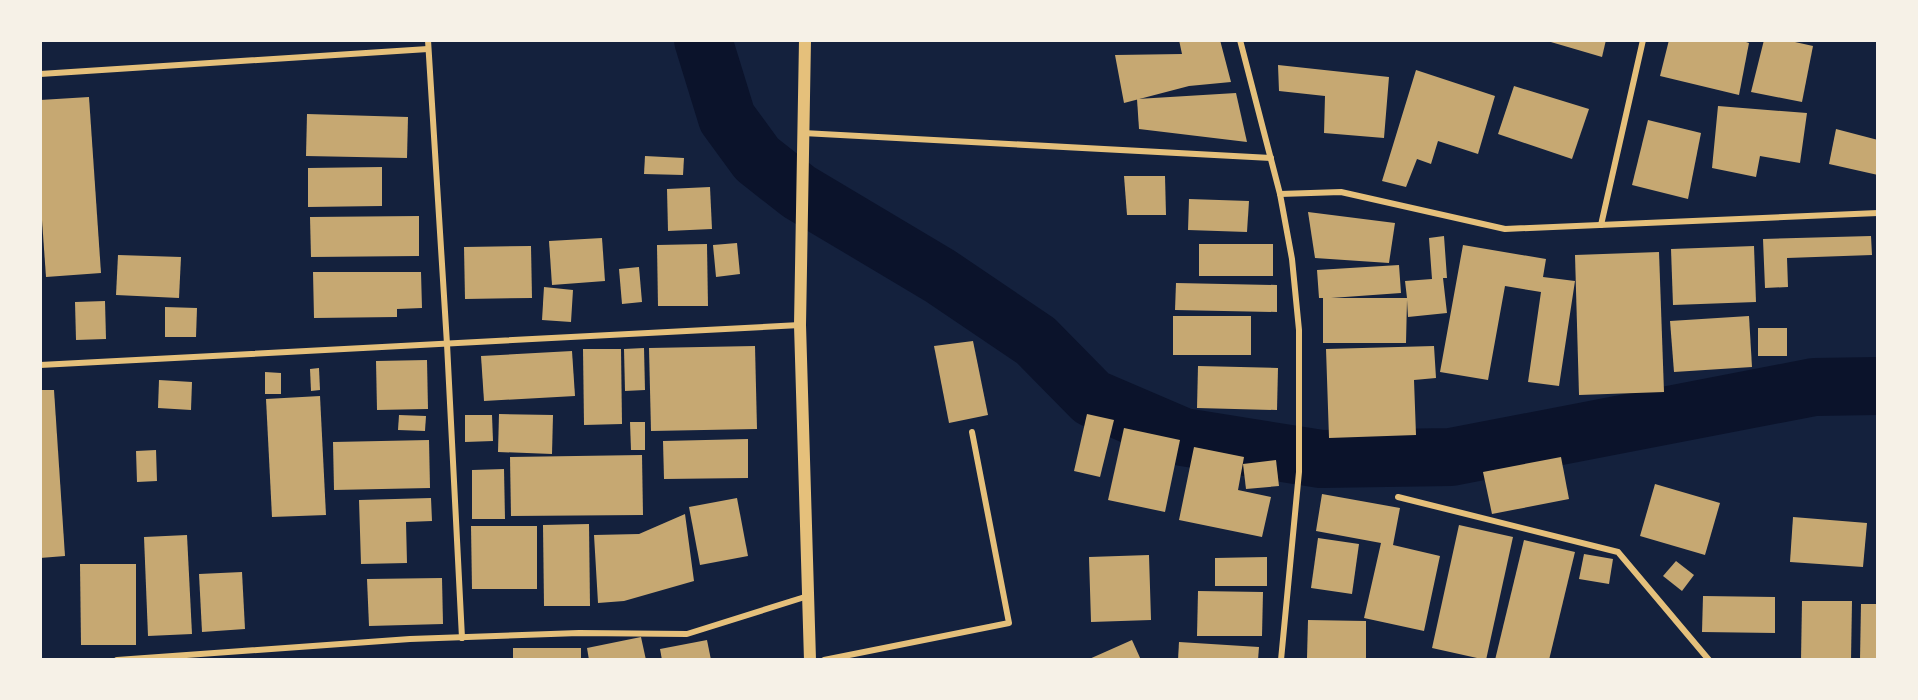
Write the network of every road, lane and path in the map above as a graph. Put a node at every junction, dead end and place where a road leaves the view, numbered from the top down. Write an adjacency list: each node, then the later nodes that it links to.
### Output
1 (428, 40): 5 (street)
2 (805, 40): 7 (main road)
3 (1240, 40): 8 (street)
4 (1643, 40): 11 (street)
5 (428, 49): 6 (street); 13 (street)
6 (40, 74)
7 (803, 133): 8 (street); 12 (main road)
8 (1271, 158): 9 (street)
9 (1280, 194): 11 (street); 22 (street)
10 (1878, 213): 11 (street)
11 (1601, 225)
12 (800, 325): 13 (street); 17 (main road)
13 (447, 344): 14 (street); 18 (street)
14 (40, 365)
15 (972, 432): 21 (street)
16 (1398, 497): 23 (street)
17 (808, 596): 18 (street); 20 (main road)
18 (462, 638): 19 (street)
19 (117, 660)
20 (810, 660)
21 (824, 660)
22 (1281, 660)
23 (1709, 660)

